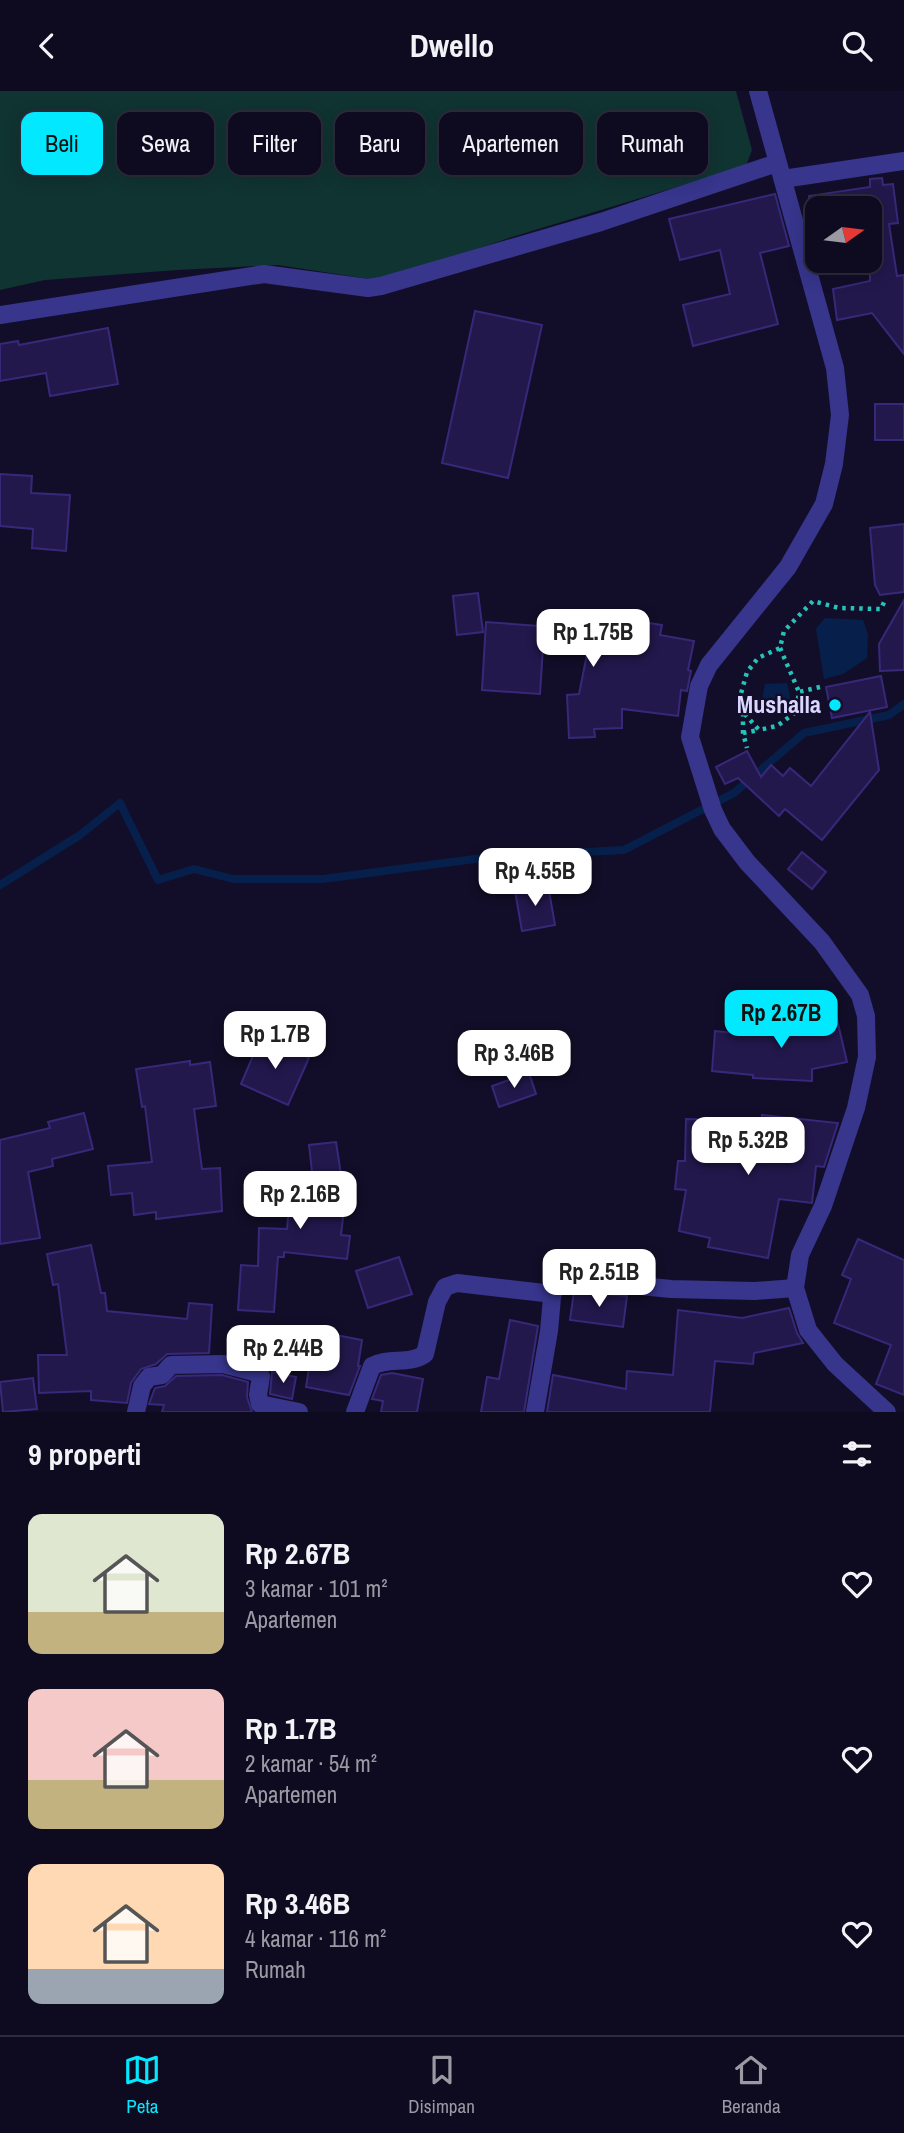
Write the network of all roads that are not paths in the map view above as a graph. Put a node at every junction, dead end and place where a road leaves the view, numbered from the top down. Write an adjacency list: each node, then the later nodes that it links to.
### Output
1 (758, 91): 3 (street)
2 (904, 161): 3 (street)
3 (780, 171): 4 (street); 5 (street)
4 (0, 315)
5 (795, 1288): 6 (street); 11 (street)
6 (553, 1294): 9 (street); 10 (street)
7 (136, 1412): 8 (street)
8 (299, 1412)
9 (355, 1412)
10 (535, 1412)
11 (887, 1412)

